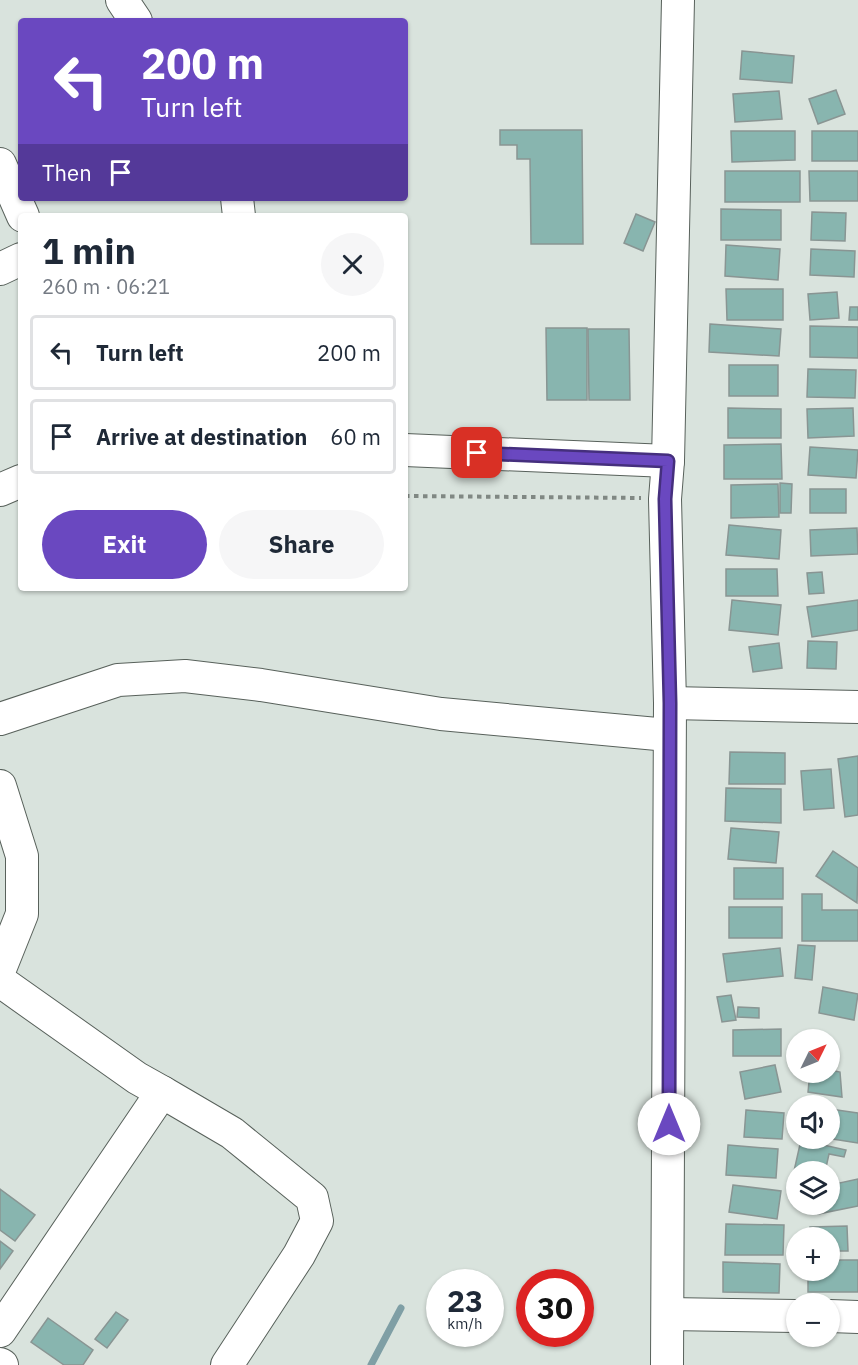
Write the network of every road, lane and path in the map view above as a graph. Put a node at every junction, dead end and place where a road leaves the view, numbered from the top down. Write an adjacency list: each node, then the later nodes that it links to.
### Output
1 (122, 0): 3 (street)
2 (678, 0): 10 (street)
3 (134, 18)
4 (18, 150): 5 (street)
5 (0, 163): 6 (street)
6 (22, 213)
7 (18, 260): 8 (street)
8 (0, 269)
9 (408, 450): 10 (street)
10 (668, 461): 14 (street)
11 (18, 482): 12 (street)
12 (0, 490)
13 (408, 496): 14 (path)
14 (665, 499): 15 (street)
15 (670, 703): 16 (street); 18 (street)
16 (858, 707)
17 (0, 719): 18 (street)
18 (668, 735): 23 (street)
19 (0, 786): 20 (street)
20 (0, 969)
21 (0, 981): 22 (street)
22 (162, 1092): 27 (street); 28 (street)
23 (668, 1314): 24 (street); 29 (street)
24 (786, 1316)
25 (840, 1316): 26 (street)
26 (858, 1317)
27 (0, 1331)
28 (227, 1365)
29 (667, 1365)

